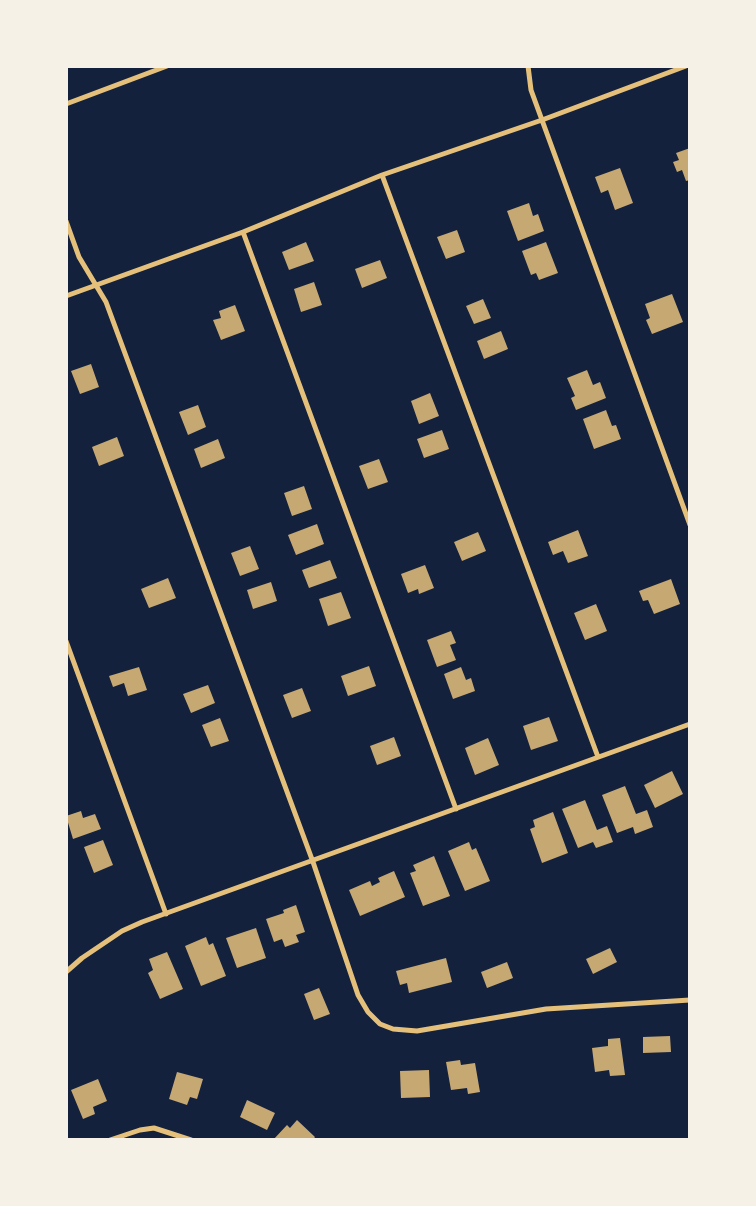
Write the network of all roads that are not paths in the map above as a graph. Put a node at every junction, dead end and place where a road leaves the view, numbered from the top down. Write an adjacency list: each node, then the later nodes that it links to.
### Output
1 (167, 66): 4 (street)
2 (528, 66): 5 (street)
3 (686, 66): 5 (street)
4 (66, 104)
5 (542, 120): 6 (street); 11 (street)
6 (382, 175): 8 (street); 14 (street)
7 (66, 220): 9 (street)
8 (243, 232): 9 (street); 15 (street)
9 (96, 284): 10 (street); 16 (street)
10 (66, 296)
11 (690, 525)
12 (66, 641): 17 (street)
13 (690, 724): 14 (street)
14 (598, 757): 15 (street)
15 (456, 810): 16 (street)
16 (313, 862): 17 (street); 19 (street)
17 (166, 914): 18 (street)
18 (66, 972)
19 (690, 1000)
20 (110, 1139): 21 (street)
21 (191, 1139)

